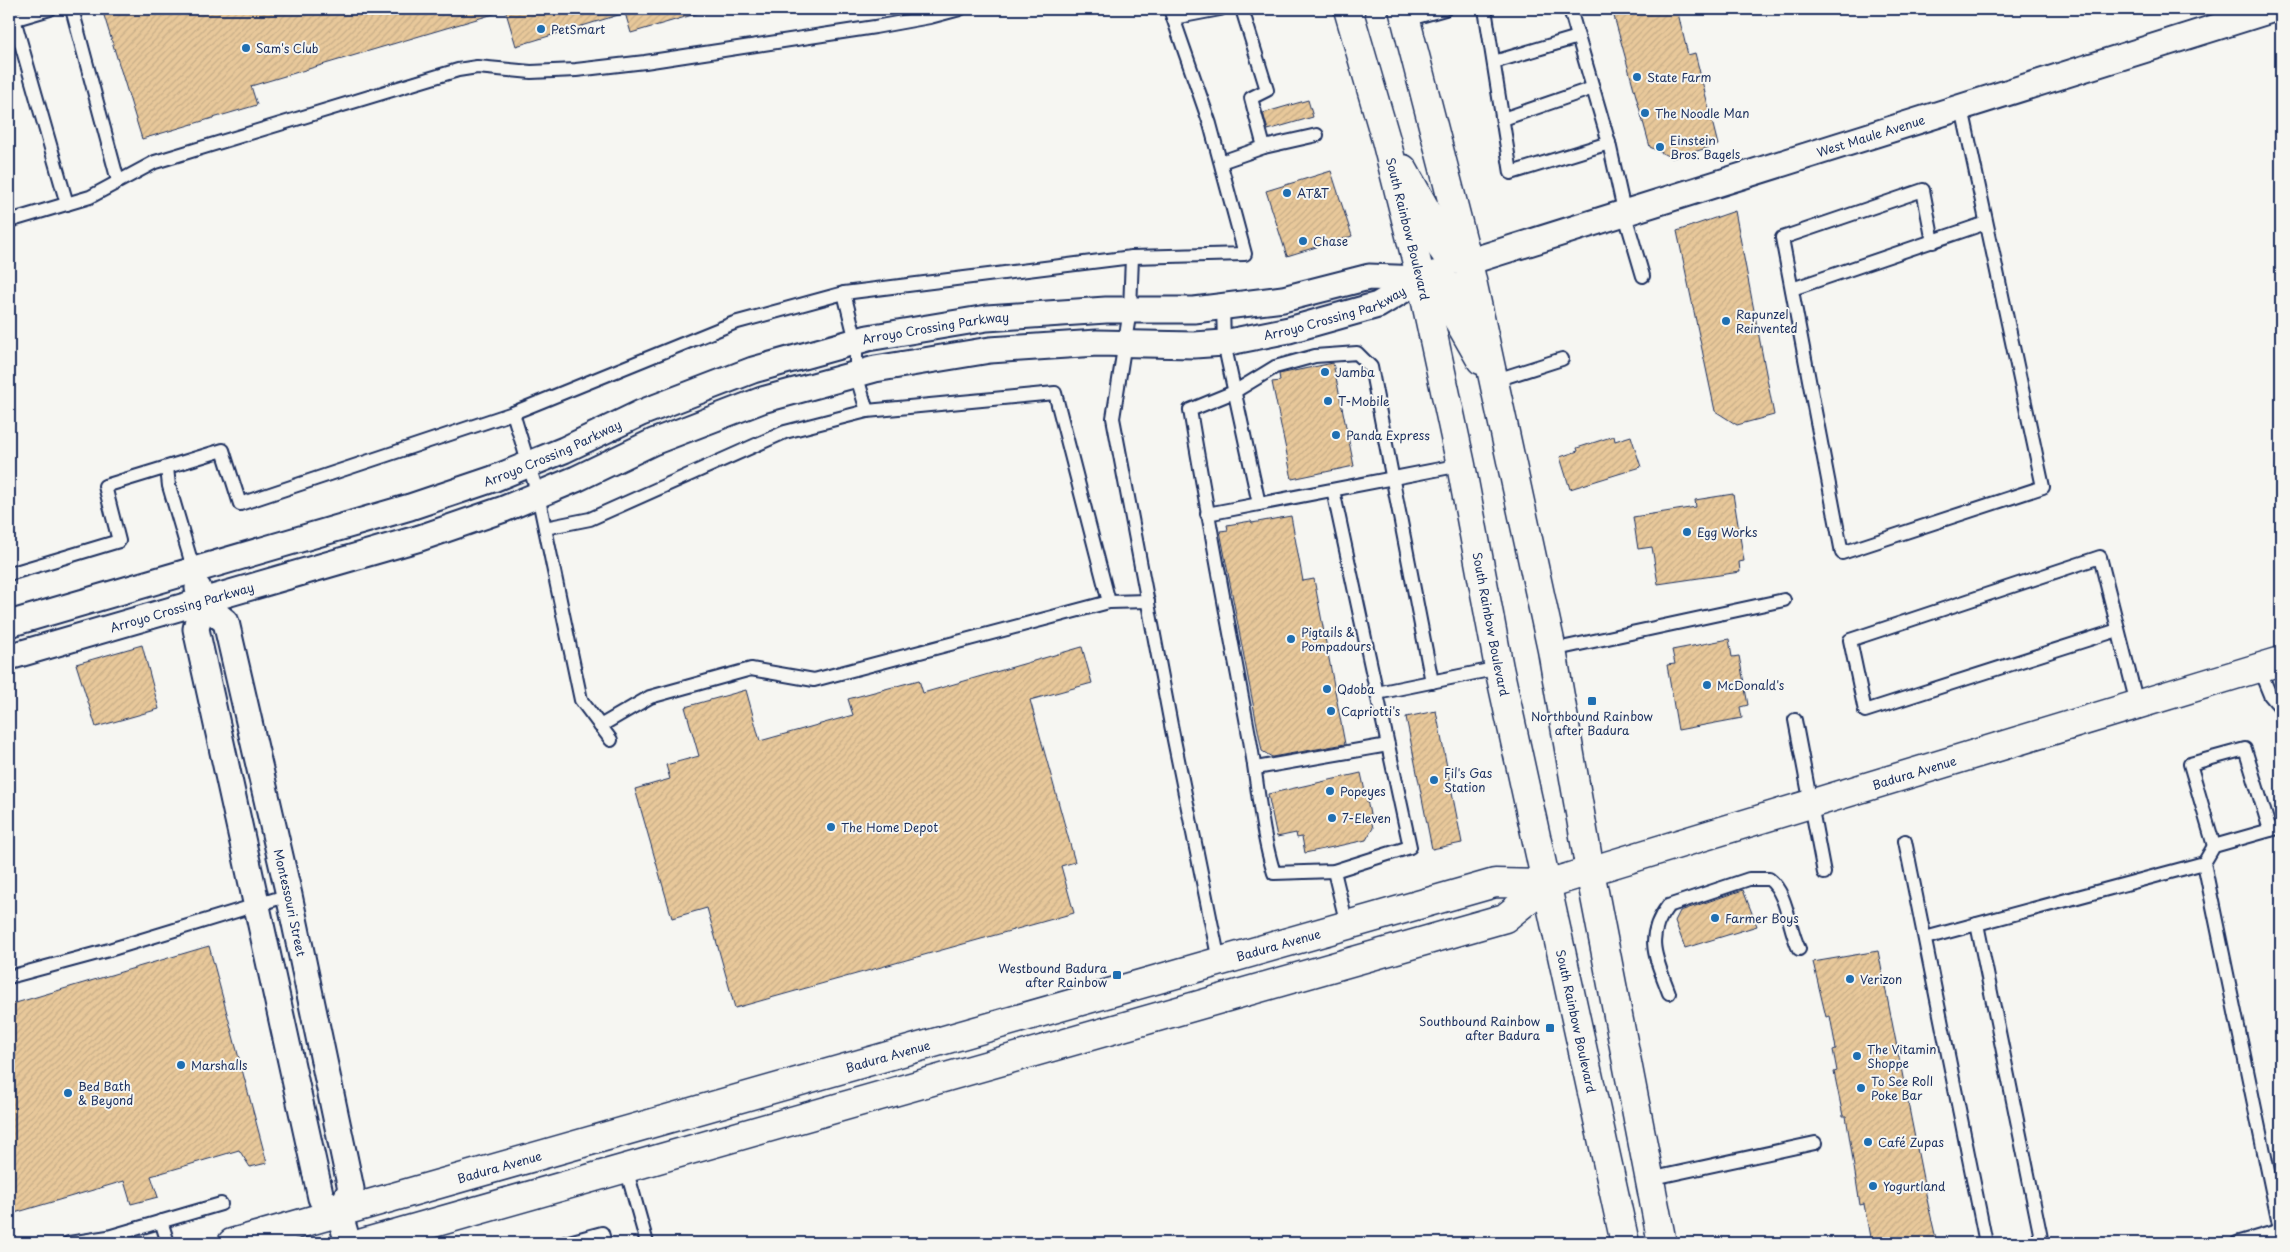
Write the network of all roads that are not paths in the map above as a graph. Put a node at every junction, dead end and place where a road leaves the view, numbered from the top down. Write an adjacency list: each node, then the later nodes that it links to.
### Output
1 (50, 9): 13 (lane)
2 (72, 9): 24 (lane)
3 (960, 9): 24 (lane)
4 (1220, 9): 11 (lane)
5 (1242, 9): 22 (lane)
6 (1348, 9): 20 (main road, South Rainbow Boulevard)
7 (1444, 9): 12 (lane)
8 (1485, 9): 15 (lane)
9 (1570, 9): 14 (lane)
10 (2274, 9): 17 (street, West Maule Avenue)
11 (1171, 13): 23 (lane)
12 (1404, 14): 31 (main road)
13 (11, 20): 25 (lane)
14 (1578, 37): 15 (lane); 16 (lane)
15 (1494, 62): 18 (lane)
16 (1593, 88): 18 (lane); 21 (lane)
17 (1962, 108): 26 (street, West Maule Avenue); 28 (lane)
18 (1502, 118): 21 (lane)
19 (1317, 135): 22 (lane)
20 (1386, 140): 31 (main road); 33 (main road, South Rainbow Boulevard)
21 (1609, 143): 26 (lane)
22 (1264, 147): 23 (lane)
23 (1221, 162): 30 (lane)
24 (118, 181): 25 (lane)
25 (66, 204): 27 (lane)
26 (1625, 215): 31 (street, West Maule Avenue); 32 (lane)
27 (9, 221)
28 (1986, 223): 29 (lane); 34 (lane)
29 (1933, 242): 34 (lane); 34 (lane)
30 (1132, 257): 35 (lane); 37 (lane)
31 (1468, 262): 43 (main road)
32 (1644, 276)
33 (1421, 279): 36 (street, Arroyo Crossing Parkway); 39 (street, Arroyo Crossing Parkway); 43 (main road); 48 (main road, South Rainbow Boulevard)
34 (1792, 289)
35 (844, 293): 38 (lane); 46 (lane)
36 (1223, 306): 37 (street, Arroyo Crossing Parkway); 39 (lane)
37 (1130, 310): 38 (street, Arroyo Crossing Parkway); 40 (lane)
38 (856, 341): 42 (lane); 47 (street, Arroyo Crossing Parkway)
39 (1224, 343): 40 (street, Arroyo Crossing Parkway); 44 (lane)
40 (1125, 344): 42 (street, Arroyo Crossing Parkway); 59 (lane)
41 (1562, 359): 43 (lane)
42 (856, 374): 45 (lane); 52 (street, Arroyo Crossing Parkway)
43 (1493, 381): 64 (main road)
44 (1234, 392): 50 (lane); 53 (lane); 54 (lane)
45 (867, 411): 55 (lane); 61 (lane)
46 (513, 413): 47 (lane); 49 (lane)
47 (529, 464): 52 (lane); 56 (street, Arroyo Crossing Parkway)
48 (1461, 465): 50 (lane); 67 (main road, South Rainbow Boulevard)
49 (167, 468): 56 (lane); 57 (lane)
50 (1391, 478): 51 (lane); 68 (lane)
51 (1333, 490): 53 (lane); 69 (lane)
52 (538, 495): 55 (lane); 60 (street, Arroyo Crossing Parkway)
53 (1259, 504): 54 (lane)
54 (1207, 514): 76 (lane)
55 (545, 528): 73 (lane)
56 (194, 571): 60 (street); 62 (street, Arroyo Crossing Parkway)
57 (9, 574)
58 (1784, 600): 64 (lane)
59 (1148, 601): 61 (lane); 92 (lane)
60 (202, 602): 65 (street, Arroyo Crossing Parkway); 86 (street, Montessouri Street); 87 (street)
61 (1109, 602): 73 (lane)
62 (9, 624)
63 (2118, 630): 63 (lane); 70 (lane)
64 (1552, 650): 83 (main road)
65 (9, 657)
66 (2270, 664): 70 (main road, Badura Avenue); 71 (lane)
67 (1499, 668): 68 (lane); 85 (main road, South Rainbow Boulevard)
68 (1432, 682): 69 (lane)
69 (1377, 693): 75 (lane)
70 (2136, 704): 77 (main road, Badura Avenue)
71 (2281, 708)
72 (1795, 720): 77 (lane)
73 (600, 726): 74 (lane)
74 (610, 740)
75 (1388, 745): 76 (lane); 82 (lane)
76 (1256, 768): 82 (lane)
77 (1812, 803): 83 (main road, Badura Avenue); 84 (lane)
78 (2276, 828): 80 (lane); 80 (lane)
79 (1905, 842): 90 (lane)
80 (2214, 846): 81 (lane)
81 (2204, 863): 88 (lane); 102 (lane)
82 (1334, 871): 89 (lane)
83 (1590, 871): 85 (main road, Badura Avenue); 98 (main road)
84 (1824, 873)
85 (1546, 884): 89 (main road, Badura Avenue); 95 (main road, Badura Avenue); 111 (main road, South Rainbow Boulevard)
86 (289, 895): 87 (lane); 100 (street, Montessouri Street)
87 (256, 905): 93 (lane); 100 (street)
88 (1977, 924): 90 (lane); 114 (lane)
89 (1347, 925): 92 (main road, Badura Avenue)
90 (1924, 938): 113 (lane)
91 (1799, 949): 94 (lane)
92 (1220, 961): 95 (main road); 100 (main road, Badura Avenue)
93 (9, 977)
94 (1669, 994)
95 (1229, 996): 97 (main road, Badura Avenue)
96 (1815, 1143): 98 (lane)
97 (626, 1168): 107 (main road, Badura Avenue); 110 (lane)
98 (1649, 1179): 112 (main road)
99 (220, 1204): 101 (lane)
100 (339, 1212): 105 (main road, Badura Avenue); 106 (street)
101 (161, 1221): 103 (lane); 104 (lane)
102 (2281, 1231): 115 (lane)
103 (69, 1243)
104 (168, 1243)
105 (232, 1243)
106 (348, 1243)
107 (363, 1243)
108 (565, 1243): 109 (lane)
109 (606, 1243)
110 (648, 1243)
111 (1625, 1243)
112 (1662, 1243)
113 (1986, 1243)
114 (2042, 1243)
115 (2237, 1243)

